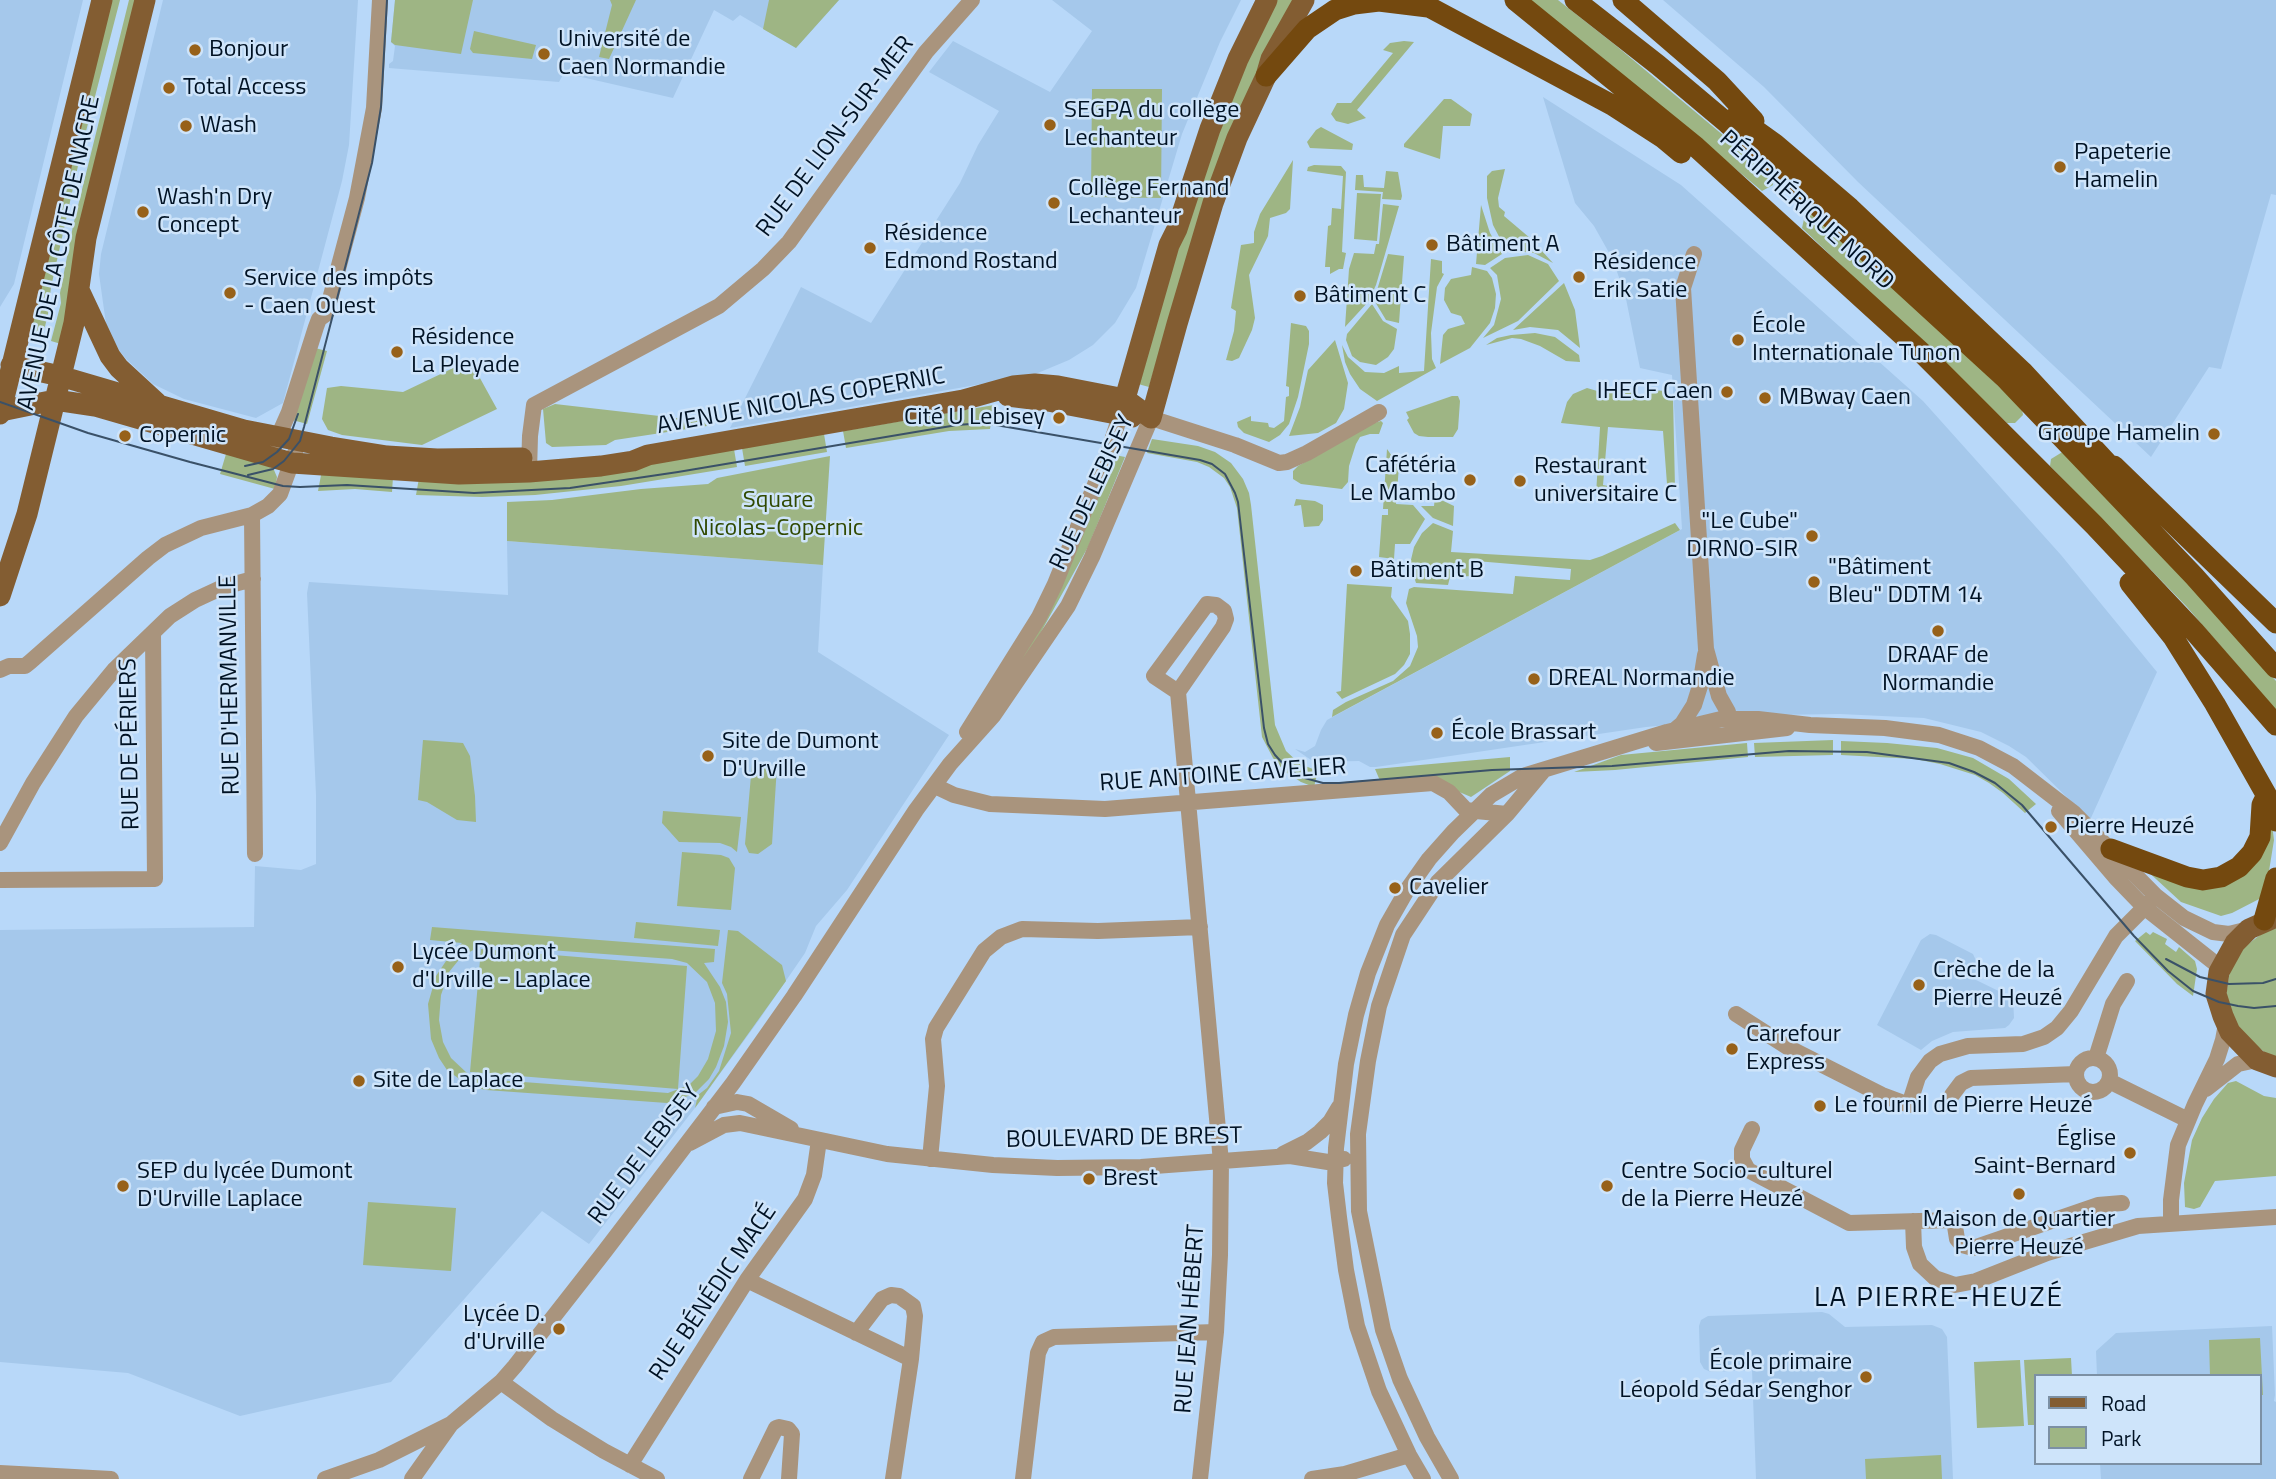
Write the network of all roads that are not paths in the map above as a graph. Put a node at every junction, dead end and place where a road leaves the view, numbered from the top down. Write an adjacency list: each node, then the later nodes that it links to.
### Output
1 (102, 0): 16 (main road, AVENUE DE LA CÔTE DE NACRE)
2 (145, 0): 15 (main road, AVENUE DE LA CÔTE DE NACRE)
3 (380, 0): 25 (street)
4 (972, 0): 29 (street, RUE DE LION-SUR-MER)
5 (1267, 0): 20 (main road)
6 (1304, 0): 11 (main road)
7 (1515, 0): 13 (highway, PÉRIPHÉRIQUE NORD)
8 (1575, 0): 12 (highway); 38 (highway, PÉRIPHÉRIQUE NORD)
9 (1622, 0): 12 (highway)
10 (1423, 4): 11 (highway); 13 (highway)
11 (1266, 76): 23 (main road)
12 (1775, 144): 24 (highway)
13 (1732, 179): 31 (highway, PÉRIPHÉRIQUE NORD)
14 (1694, 254): 36 (street)
15 (79, 288): 17 (main road, AVENUE DE LA CÔTE DE NACRE); 19 (main road)
16 (5, 364): 17 (main road, AVENUE NICOLAS COPERNIC); 21 (main road, AVENUE DE LA CÔTE DE NACRE)
17 (70, 379): 18 (main road, AVENUE DE LA CÔTE DE NACRE); 19 (main road, AVENUE NICOLAS COPERNIC)
18 (55, 400): 21 (main road, AVENUE NICOLAS COPERNIC); 27 (main road, AVENUE NICOLAS COPERNIC); 33 (main road, AVENUE DE LA CÔTE DE NACRE)
19 (163, 408): 25 (main road, AVENUE NICOLAS COPERNIC)
20 (1123, 408): 23 (main road, AVENUE NICOLAS COPERNIC); 29 (main road, AVENUE NICOLAS COPERNIC); 50 (street, RUE DE LEBISEY)
21 (0, 412)
22 (1379, 412): 23 (street, RUE DE LEBISEY)
23 (1151, 418): 50 (street, RUE DE LEBISEY)
24 (2081, 433): 34 (highway); 37 (highway)
25 (278, 436): 26 (main road, AVENUE NICOLAS COPERNIC); 27 (street)
26 (300, 441): 28 (street); 29 (main road, AVENUE NICOLAS COPERNIC)
27 (270, 457): 28 (main road, AVENUE NICOLAS COPERNIC)
28 (292, 463): 29 (main road, AVENUE NICOLAS COPERNIC); 30 (street)
29 (530, 465)
30 (252, 515): 32 (street, RUE D'HERMANVILLE); 39 (street)
31 (2112, 544): 46 (highway, PÉRIPHÉRIQUE NORD); 52 (highway)
32 (253, 579): 35 (street); 59 (street, RUE D'HERMANVILLE)
33 (0, 596)
34 (2276, 623)
35 (153, 634): 57 (street); 61 (street, RUE DE PÉRIERS)
36 (1706, 649): 40 (street); 41 (street)
37 (2276, 650)
38 (2276, 668)
39 (0, 670)
40 (1703, 674): 44 (street); 48 (street)
41 (1717, 685): 43 (street); 44 (street)
42 (1178, 692): 42 (street); 53 (street, RUE JEAN HÉBERT)
43 (1758, 719): 44 (street); 45 (street)
44 (1722, 722): 47 (street); 48 (street)
45 (1810, 725): 47 (street); 51 (street)
46 (2276, 725)
47 (1735, 735): 48 (street)
48 (1672, 736): 49 (street)
49 (1543, 771): 54 (street); 55 (street)
50 (935, 786): 53 (street, RUE ANTOINE CAVELIER); 70 (street, RUE DE LEBISEY)
51 (2043, 789): 58 (street); 62 (street)
52 (2267, 796): 56 (highway); 58 (highway)
53 (1189, 803): 54 (street, RUE ANTOINE CAVELIER); 64 (street, RUE JEAN HÉBERT)
54 (1473, 812): 55 (street); 76 (street)
55 (1507, 814): 87 (street)
56 (2276, 821)
57 (0, 843)
58 (2111, 849): 62 (street)
59 (256, 854)
60 (2276, 878): 63 (highway)
61 (0, 880)
62 (2150, 902): 63 (street); 65 (street); 67 (street)
63 (2263, 922): 65 (main road)
64 (1200, 927): 89 (street); 91 (street, RUE JEAN HÉBERT)
65 (2221, 968): 68 (main road)
66 (2127, 981): 69 (street)
67 (1736, 1014)
68 (2226, 1024): 71 (main road); 75 (street)
69 (2096, 1058): 72 (street); 73 (street)
70 (747, 1063): 74 (street, RUE DE LEBISEY); 78 (street)
71 (2267, 1063): 75 (street)
72 (2076, 1074): 73 (street); 77 (street)
73 (2109, 1081): 80 (street)
74 (733, 1083): 78 (street); 79 (street, RUE DE LEBISEY)
75 (2201, 1093): 80 (street)
76 (1342, 1094): 82 (street); 84 (street)
77 (1952, 1095)
78 (740, 1104): 79 (street); 81 (street); 85 (street, BOULEVARD DE BREST)
79 (714, 1107): 86 (street, RUE DE LEBISEY)
80 (2188, 1120): 97 (street)
81 (740, 1123): 85 (street, BOULEVARD DE BREST); 86 (street)
82 (1339, 1129): 84 (street); 87 (street); 92 (street)
83 (1752, 1129): 96 (street)
84 (1320, 1132): 88 (street)
85 (812, 1139): 89 (street, BOULEVARD DE BREST); 98 (street, RUE BÉNÉDIC MACÉ)
86 (687, 1144): 102 (street, RUE DE LEBISEY)
87 (1358, 1144): 92 (street); 119 (street)
88 (1278, 1157): 90 (street); 91 (street, BOULEVARD DE BREST)
89 (930, 1159): 91 (street, BOULEVARD DE BREST)
90 (1315, 1160): 92 (street); 93 (street)
91 (1221, 1162): 99 (street, RUE JEAN HÉBERT)
92 (1335, 1162): 93 (street)
93 (1335, 1183): 104 (street)
94 (2122, 1203): 96 (street)
95 (2276, 1217): 97 (street)
96 (1913, 1221): 97 (street)
97 (2171, 1223)
98 (747, 1280): 100 (street); 105 (street, RUE BÉNÉDIC MACÉ)
99 (1216, 1332): 115 (street); 116 (street, RUE JEAN HÉBERT)
100 (856, 1333): 101 (street); 101 (street)
101 (911, 1359): 114 (street)
102 (501, 1382): 103 (street, RUE DE LEBISEY); 105 (street)
103 (451, 1424): 106 (street); 109 (street, RUE DE LEBISEY)
104 (1409, 1455): 117 (street); 118 (street)
105 (630, 1465): 111 (street)
106 (426, 1471): 110 (street)
107 (0, 1473): 108 (street)
108 (111, 1479)
109 (325, 1479)
110 (412, 1479)
111 (657, 1479)
112 (751, 1479): 113 (street)
113 (789, 1479)
114 (893, 1479)
115 (1023, 1479)
116 (1199, 1479)
117 (1312, 1479)
118 (1423, 1479)
119 (1451, 1479)

